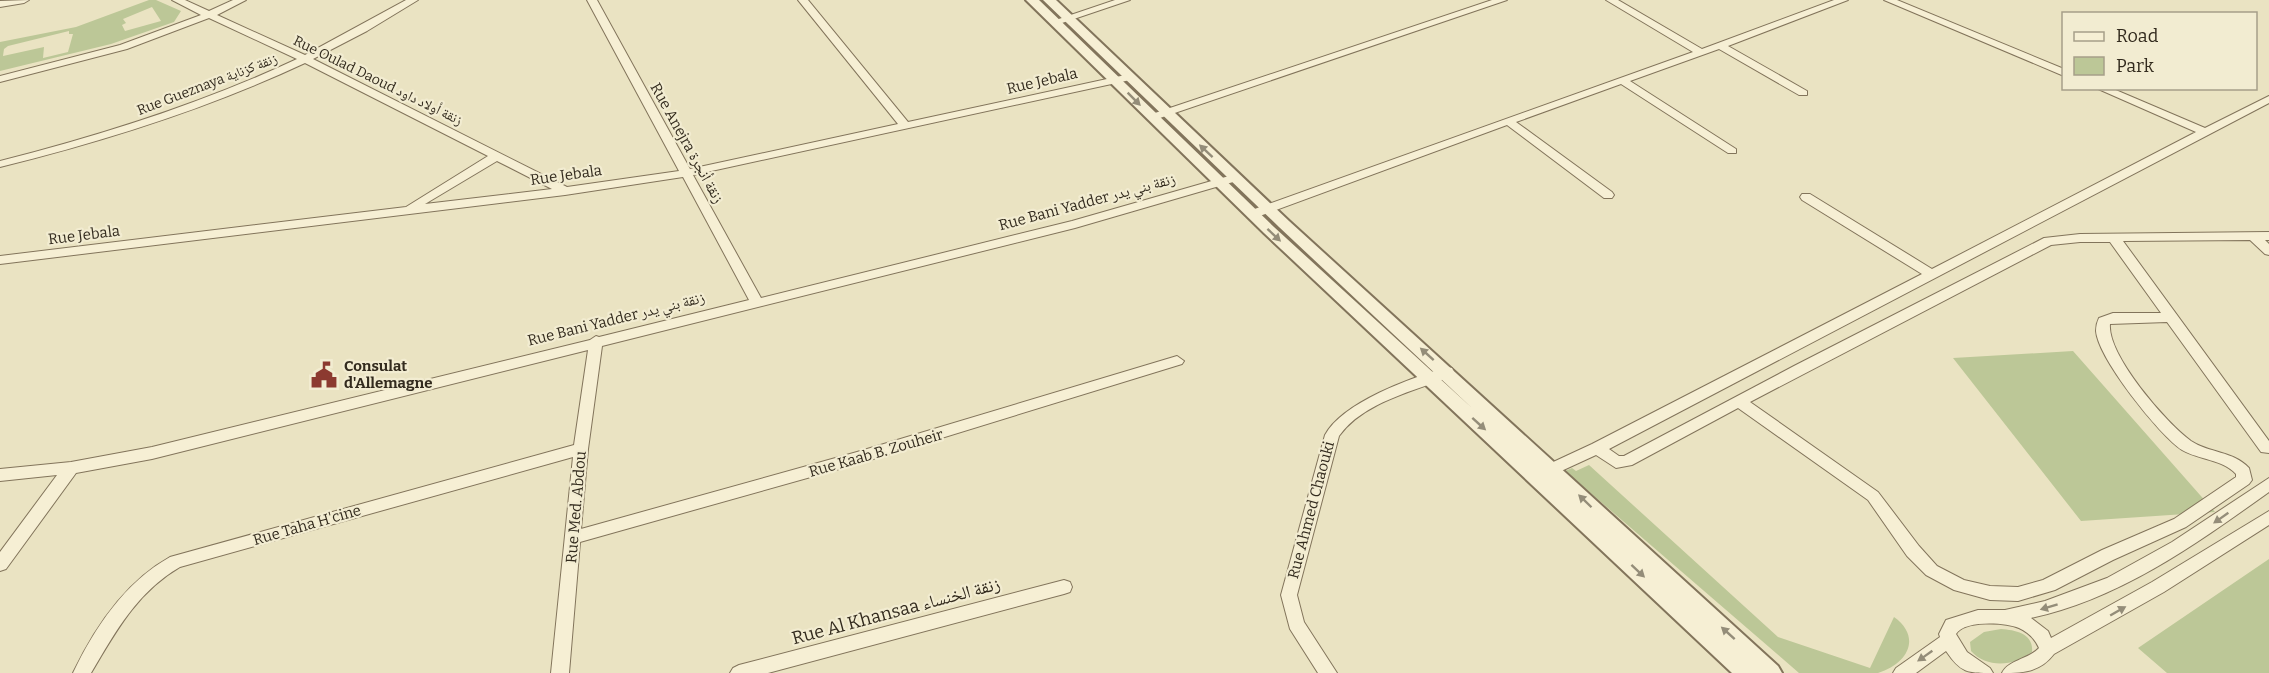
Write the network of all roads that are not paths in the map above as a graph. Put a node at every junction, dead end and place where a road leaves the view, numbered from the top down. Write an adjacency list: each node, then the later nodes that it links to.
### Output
1 (24, 0): 14 (street)
2 (177, 0): 15 (street, Rue Oulad Daoud زنقة أولاد داود)
3 (241, 0): 15 (street)
4 (413, 0): 19 (street, Rue Gueznaya زنقة كزناية)
5 (592, 0): 34 (street, Rue Anejra زنقة أنجرة)
6 (803, 0): 29 (street)
7 (1032, 0): 16 (street)
8 (1049, 0): 16 (street)
9 (1125, 0): 16 (street)
10 (1502, 0): 27 (street)
11 (1611, 0): 18 (street)
12 (1843, 0): 17 (street)
13 (1889, 0): 20 (street)
14 (0, 4)
15 (208, 15): 19 (street, Rue Oulad Daoud زنقة أولاد داود); 22 (street)
16 (1062, 20): 21 (street)
17 (1720, 46): 18 (street); 25 (street)
18 (1702, 53): 23 (street)
19 (307, 60): 32 (street, Rue Oulad Daoud زنقة أولاد داود); 33 (street, Rue Gueznaya زنقة كزناية)
20 (2062, 72)
21 (1122, 78): 27 (street); 29 (street, Rue Jebala)
22 (0, 79)
23 (1623, 81): 28 (street); 31 (street)
24 (2106, 90): 30 (street)
25 (1803, 93)
26 (2269, 99): 30 (street)
27 (1160, 115): 35 (street)
28 (1508, 121): 37 (street); 40 (street)
29 (906, 127): 34 (street, Rue Jebala)
30 (2205, 132): 46 (street)
31 (1732, 151)
32 (497, 156): 36 (street, Rue Oulad Daoud زنقة أولاد داود); 39 (street)
33 (0, 164)
34 (687, 173): 36 (street, Rue Jebala); 47 (street, Rue Anejra زنقة أنجرة)
35 (1228, 181): 40 (street); 47 (street, Rue Bani Yadder زنقة بني يدر)
36 (565, 191): 39 (street, Rue Jebala)
37 (1608, 195)
38 (1806, 197): 46 (street)
39 (407, 210): 45 (street, Rue Jebala)
40 (1260, 212): 51 (street, one-way to 40); 52 (street, one-way to 52)
41 (2253, 236): 42 (street); 43 (street); 44 (street)
42 (2269, 236)
43 (2114, 238): 48 (street); 53 (street)
44 (2269, 251)
45 (0, 260)
46 (1930, 273): 54 (street)
47 (756, 301): 49 (street, Rue Bani Yadder زنقة بني يدر)
48 (2171, 317): 53 (street); 55 (street)
49 (596, 341): 56 (street, Rue Med. Abdou); 57 (street, Rue Bani Yadder زنقة بني يدر)
50 (1177, 361): 62 (street, Rue Kaab B. Zouheir)
51 (1447, 372): 52 (street, Rue Ahmed Chaouki); 58 (street)
52 (1430, 379): 58 (street, one-way to 58); 71 (street, Rue Ahmed Chaouki)
53 (1739, 401): 54 (street)
54 (1597, 448): 58 (street)
55 (2266, 448)
56 (581, 449): 62 (street, Rue Med. Abdou); 68 (street, Rue Taha H'cine)
57 (71, 468): 59 (street, Rue Bani Yadder زنقة بني يدر); 63 (street)
58 (1544, 473): 72 (street, one-way to 72); 73 (street, one-way to 58)
59 (0, 475)
60 (2269, 484): 65 (street, one-way to 65)
61 (2269, 517): 67 (street, one-way to 61)
62 (573, 538): 69 (street, Rue Med. Abdou)
63 (0, 564)
64 (1064, 587): 70 (street, Rue Al Khansaa زنقة الخنساء)
65 (2008, 616): 66 (street); 67 (street)
66 (1949, 640): 74 (street, one-way to 74); 75 (street)
67 (2048, 650): 76 (street)
68 (82, 673)
69 (560, 673)
70 (739, 673)
71 (1328, 673)
72 (1747, 673)
73 (1771, 673)
74 (1902, 673)
75 (1984, 673)
76 (2011, 673)

